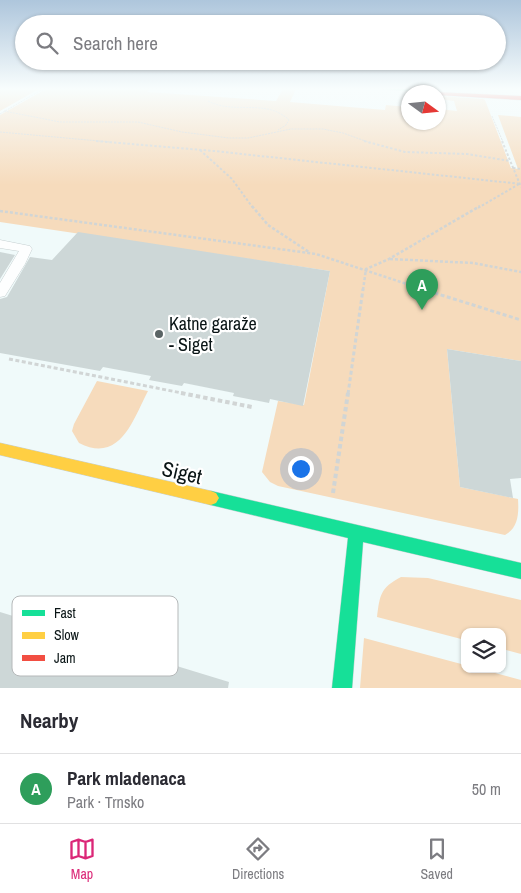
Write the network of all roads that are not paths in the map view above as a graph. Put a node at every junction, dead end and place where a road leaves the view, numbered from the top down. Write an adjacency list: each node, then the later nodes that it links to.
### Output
1 (0, 244): 2 (lane)
2 (0, 293)
3 (0, 449): 4 (street, Siget)
4 (356, 534): 5 (street, Siget); 6 (street)
5 (521, 571)
6 (342, 688)

